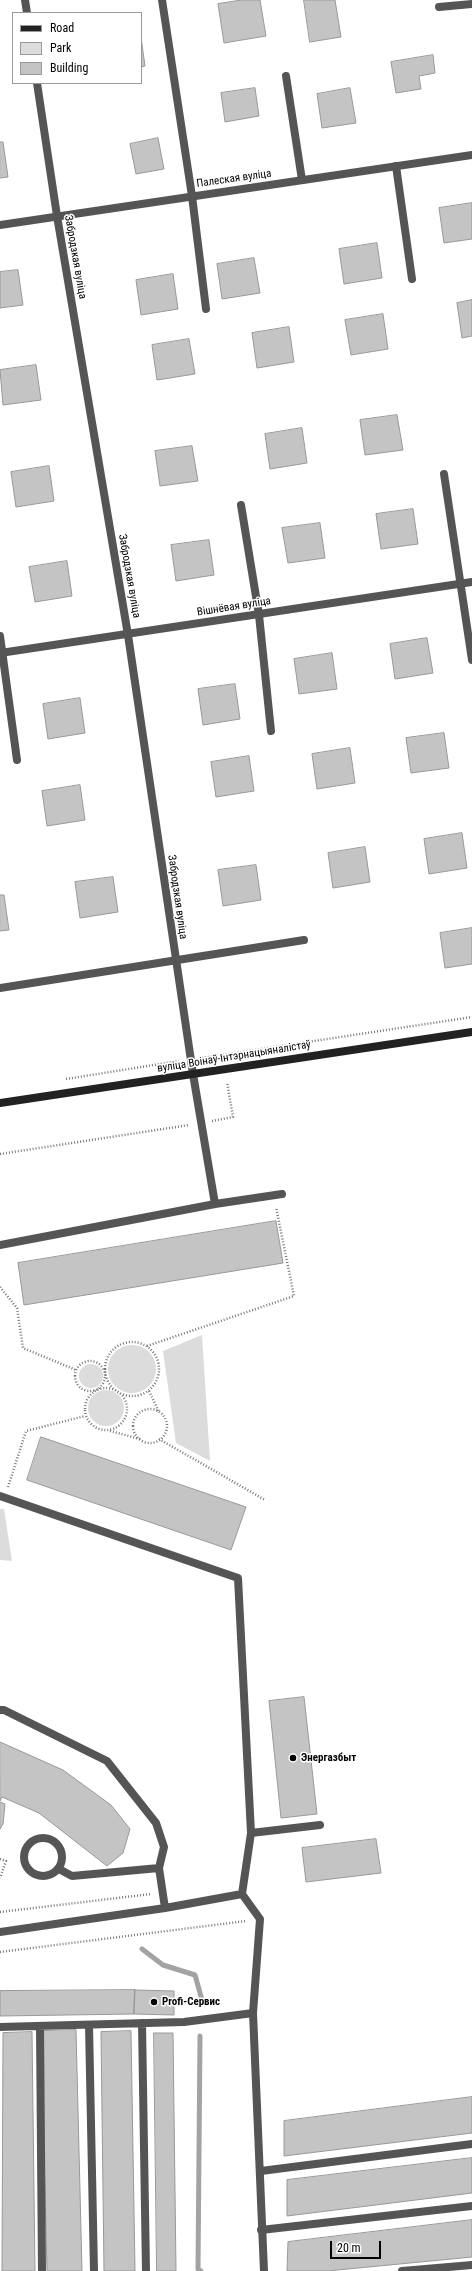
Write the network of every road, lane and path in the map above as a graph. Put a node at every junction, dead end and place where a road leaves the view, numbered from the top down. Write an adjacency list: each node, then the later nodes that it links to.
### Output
1 (25, 0): 5 (street)
2 (162, 0): 11 (street)
3 (472, 4): 4 (street)
4 (438, 7)
5 (27, 12)
6 (286, 76): 10 (street)
7 (37, 84): 12 (street, Забродзкая вуліца)
8 (472, 155): 9 (street, Палеская вуліца)
9 (396, 166): 10 (street, Палеская вуліца); 14 (street)
10 (302, 180): 11 (street, Палеская вуліца)
11 (192, 196): 12 (street, Палеская вуліца); 15 (street)
12 (57, 216): 13 (street, Палеская вуліца); 21 (street, Забродзкая вуліца)
13 (0, 226)
14 (412, 279)
15 (206, 309)
16 (444, 474): 19 (street)
17 (241, 505): 20 (street)
18 (472, 582): 19 (street, Вішнёвая вуліца)
19 (462, 583): 20 (street, Вішнёвая вуліца); 24 (street)
20 (259, 615): 21 (street, Вішнёвая вуліца); 25 (street)
21 (128, 635): 23 (street, Вішнёвая вуліца); 28 (street, Забродзкая вуліца)
22 (0, 636): 23 (street)
23 (1, 653): 26 (street)
24 (472, 660)
25 (271, 731)
26 (17, 760)
27 (304, 940): 28 (street)
28 (176, 961): 29 (street); 33 (street, Забродзкая вуліца)
29 (0, 988)
30 (472, 1017): 32 (path)
31 (472, 1032): 34 (street, вуліца Воінаў-Інтэрнацыяналістаў)
32 (223, 1055): 33 (path); 34 (path)
33 (191, 1059): 35 (street, Забродзкая вуліца); 36 (path)
34 (225, 1069): 35 (street, вуліца Воінаў-Інтэрнацыяналістаў); 38 (path)
35 (193, 1074): 37 (street, вуліца Воінаў-Інтэрнацыяналістаў); 38 (street, Забродзкая вуліца)
36 (61, 1079)
37 (0, 1103)
38 (201, 1123): 39 (path); 41 (street, Забродзкая вуліца)
39 (0, 1154)
40 (278, 1195): 41 (street); 44 (path)
41 (215, 1204): 42 (street)
42 (0, 1245)
43 (0, 1287): 45 (path)
44 (147, 1346): 46 (path); 49 (path)
45 (76, 1370): 46 (path); 47 (path)
46 (106, 1374): 47 (path); 48 (path)
47 (96, 1390): 48 (path); 51 (path)
48 (115, 1390): 49 (path); 52 (path)
49 (149, 1391): 50 (path)
50 (159, 1412): 53 (path); 54 (path)
51 (85, 1416): 52 (path); 55 (path)
52 (109, 1430): 54 (path)
53 (159, 1439): 54 (path); 56 (path)
54 (140, 1440)
55 (2, 1496): 59 (street)
56 (265, 1500)
57 (0, 1710): 61 (street)
58 (320, 1825): 59 (street)
59 (252, 1834): 65 (street)
60 (0, 1859): 63 (path)
61 (159, 1868): 62 (street); 64 (street)
62 (59, 1869): 62 (street)
63 (0, 1878)
64 (161, 1893): 66 (street); 67 (path)
65 (242, 1894): 66 (street); 68 (street)
66 (165, 1908): 69 (street)
67 (0, 1912)
68 (260, 1919): 70 (path); 71 (street)
69 (0, 1932)
70 (0, 1952)
71 (253, 2013): 72 (street); 77 (street)
72 (142, 2024): 73 (street); 83 (street)
73 (89, 2025): 75 (street); 82 (street)
74 (0, 2027): 75 (street)
75 (40, 2027): 81 (street)
76 (472, 2144): 77 (street)
77 (261, 2171): 79 (street)
78 (472, 2206): 79 (street)
79 (261, 2230): 84 (street)
80 (472, 2265): 85 (street)
81 (42, 2271)
82 (94, 2271)
83 (146, 2271)
84 (264, 2271)
85 (402, 2271)

